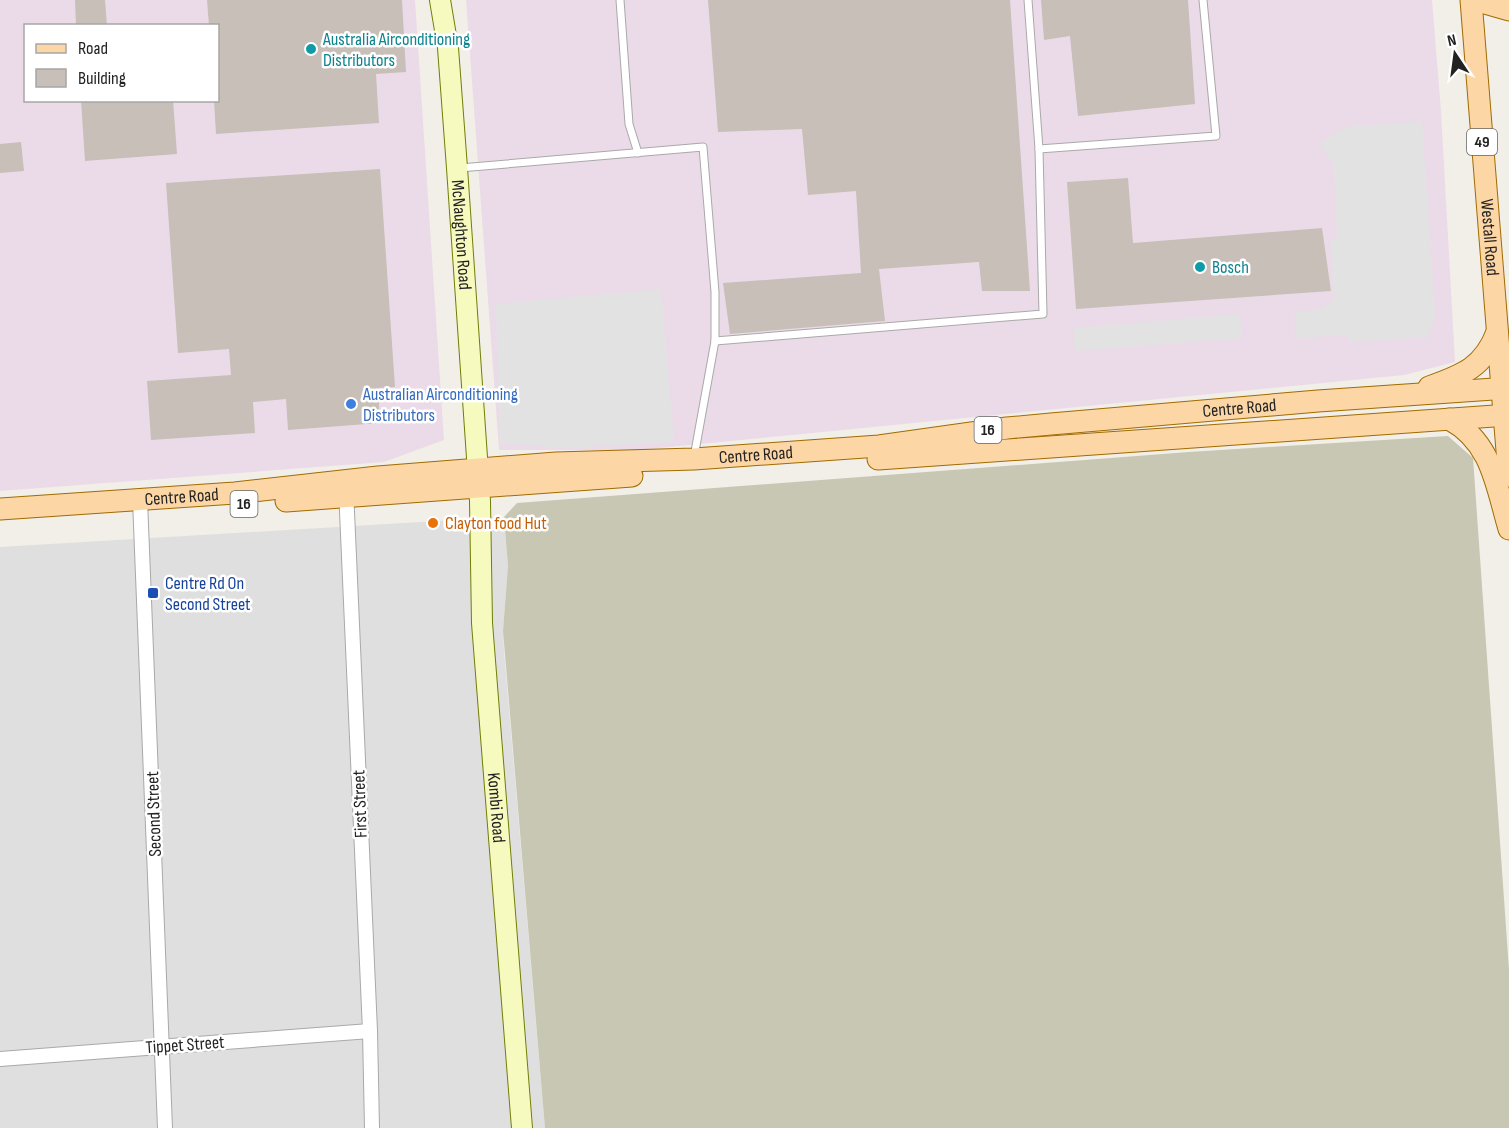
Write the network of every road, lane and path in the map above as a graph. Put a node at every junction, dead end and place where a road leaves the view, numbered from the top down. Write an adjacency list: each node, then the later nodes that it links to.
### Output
1 (440, 0): 9 (main road, McNaughton Road)
2 (620, 0): 8 (lane)
3 (1028, 0): 7 (lane)
4 (1203, 0): 7 (lane)
5 (1473, 0): 6 (main road); 10 (main road, Westall Road / 49)
6 (1509, 10)
7 (1039, 149): 11 (lane)
8 (638, 153): 9 (lane); 11 (lane)
9 (457, 168): 18 (main road, McNaughton Road)
10 (1497, 332): 12 (main road, Westall Road / 49); 13 (main road)
11 (715, 341): 16 (lane)
12 (1505, 388): 13 (main road, Centre Road / 16); 14 (main road, Westall Road / 49)
13 (1406, 395): 16 (main road, Centre Road / 16)
14 (1507, 416): 15 (main road, Centre Road / 16); 17 (main road, Westall Road / 49)
15 (1449, 419): 18 (main road, Centre Road / 16); 23 (main road)
16 (694, 459): 18 (main road, Centre Road / 16)
17 (1509, 476)
18 (478, 478): 19 (main road, Centre Road / 16); 29 (main road, Kombi Road)
19 (346, 489): 20 (main road, Centre Road / 16); 24 (street, First Street)
20 (141, 506): 21 (main road, Centre Road / 16); 22 (main road, Centre Road / 16); 25 (street, Second Street)
21 (0, 509)
22 (0, 521)
23 (1509, 529)
24 (370, 1031): 25 (street, Tippet Street); 28 (street, First Street)
25 (163, 1047): 26 (street, Tippet Street); 27 (street, Second Street)
26 (0, 1059)
27 (165, 1128)
28 (372, 1128)
29 (522, 1128)

